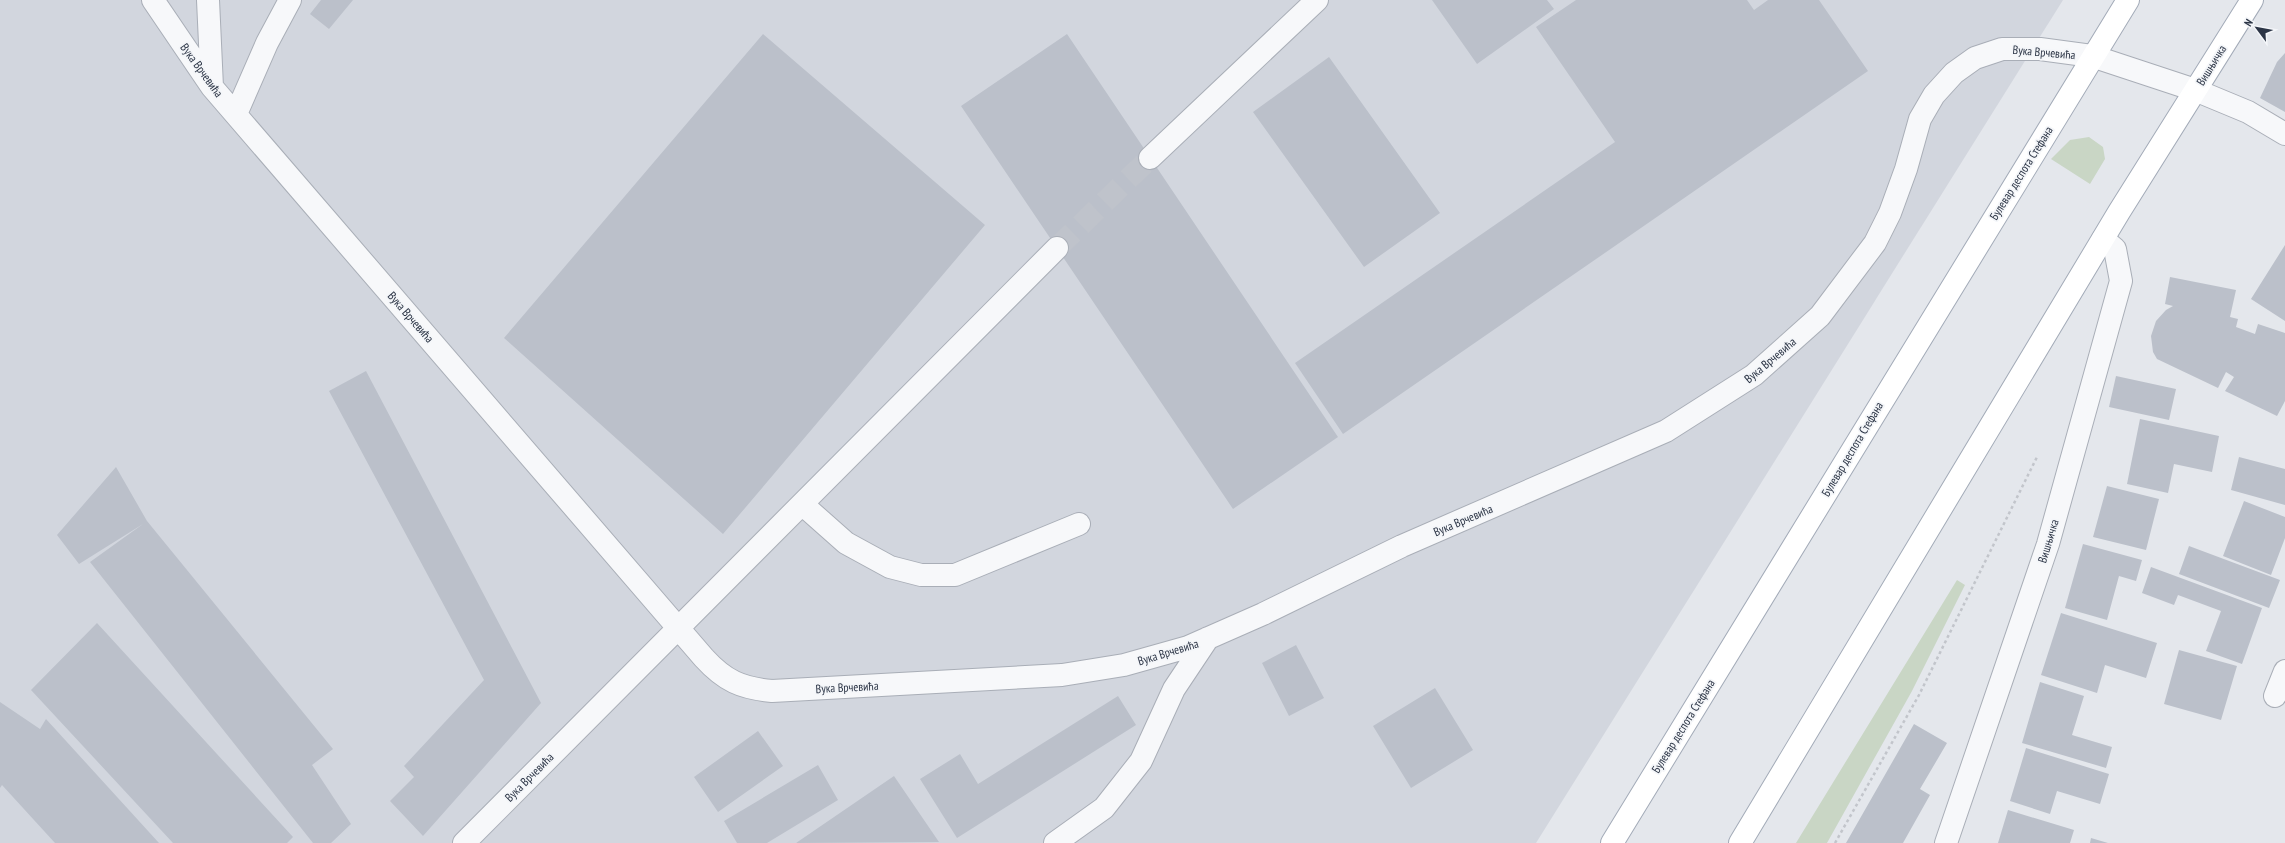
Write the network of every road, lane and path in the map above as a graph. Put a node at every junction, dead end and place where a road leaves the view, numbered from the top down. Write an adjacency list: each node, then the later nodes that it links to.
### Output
1 (153, 0): 8 (street, Вука Врчевића)
2 (208, 0): 8 (street)
3 (290, 0): 10 (street)
4 (1317, 0): 12 (street)
5 (2128, 0): 7 (main road)
6 (2252, 0): 9 (main road, Вишњичка)
7 (2092, 56): 9 (street, Вука Врчевића); 19 (street, Вука Врчевића); 24 (main road, Булевар деспота Стефана)
8 (212, 87): 10 (street, Вука Врчевића)
9 (2195, 90): 11 (street, Вука Врчевића); 13 (main road)
10 (236, 114): 18 (street, Вука Врчевића)
11 (2285, 134)
12 (1150, 158)
13 (2103, 239): 25 (main road); 27 (street, Вишњичка)
14 (1057, 248): 16 (street)
15 (2039, 451): 26 (path)
16 (802, 504): 17 (street); 18 (street)
17 (1079, 524)
18 (679, 627): 19 (street, Вука Врчевића); 22 (street, Вука Врчевића)
19 (1208, 638): 23 (street)
20 (2285, 671): 21 (street)
21 (2274, 696)
22 (464, 843)
23 (1055, 843)
24 (1612, 843)
25 (1740, 843)
26 (1835, 843)
27 (1946, 843)

